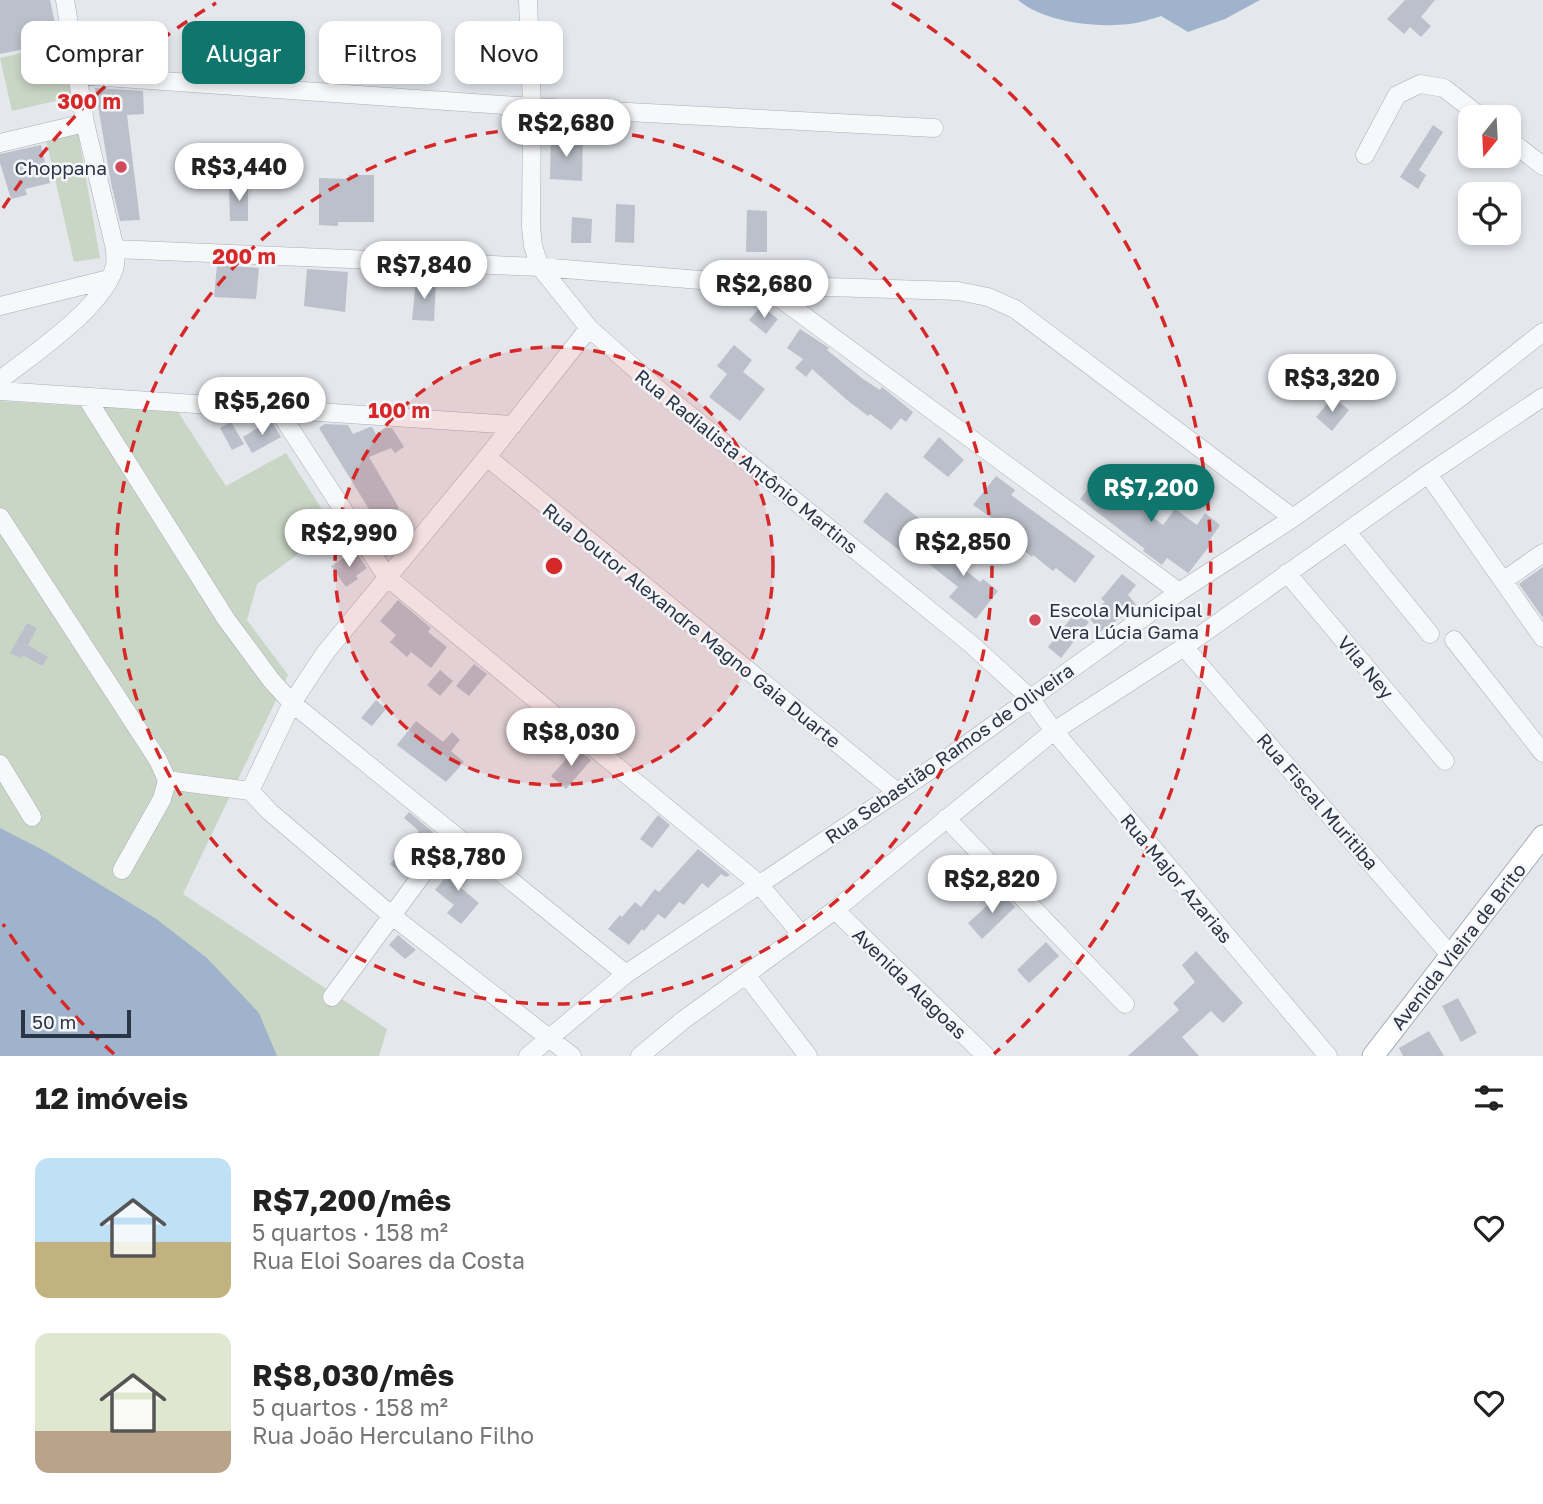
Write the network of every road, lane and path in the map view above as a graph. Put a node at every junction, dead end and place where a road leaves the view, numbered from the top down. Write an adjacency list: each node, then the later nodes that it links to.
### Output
1 (65, 0): 3 (street)
2 (528, 0): 7 (street)
3 (68, 21)
4 (168, 81): 7 (street)
5 (78, 84): 8 (street)
6 (1466, 105): 12 (street)
7 (532, 107): 9 (street); 15 (street)
8 (85, 123): 10 (street); 14 (street)
9 (934, 128)
10 (0, 143)
11 (1521, 149): 13 (street)
12 (1365, 155)
13 (1543, 166)
14 (115, 248): 15 (street); 16 (street)
15 (540, 267): 17 (street); 19 (street, Rua Radialista Antônio Martins)
16 (109, 279): 18 (street); 21 (street)
17 (762, 285): 30 (street); 37 (street)
18 (0, 306)
19 (589, 328): 26 (street); 42 (street, Rua Radialista Antônio Martins)
20 (1543, 332): 30 (street, Rua Sebastião Ramos de Oliveira)
21 (0, 380)
22 (0, 391): 23 (street)
23 (86, 397): 25 (street); 43 (street)
24 (1543, 397): 28 (street)
25 (278, 410): 26 (street); 35 (street)
26 (513, 425): 27 (street)
27 (487, 457): 35 (street); 50 (street, Rua Doutor Alexandre Magno Gaia Duarte)
28 (1428, 474): 31 (street); 36 (street)
29 (0, 517): 32 (street)
30 (1293, 518): 37 (street, Rua Sebastião Ramos de Oliveira)
31 (1347, 532): 34 (street); 38 (street)
32 (6, 541): 48 (street)
33 (1543, 553): 36 (street)
34 (1287, 573): 41 (street); 46 (street, Vila Ney)
35 (387, 577): 43 (street); 56 (street)
36 (1503, 581): 39 (street)
37 (1179, 592): 42 (street, Rua Sebastião Ramos de Oliveira)
38 (1430, 634)
39 (1543, 638)
40 (1454, 640): 45 (street)
41 (1184, 647): 44 (street); 60 (street, Rua Fiscal Muritiba)
42 (1030, 698): 44 (street, Rua Major Azarias); 50 (street, Rua Sebastião Ramos de Oliveira)
43 (292, 703): 49 (street); 53 (street)
44 (1054, 731): 52 (street); 71 (street, Rua Major Azarias)
45 (1543, 754)
46 (1445, 761)
47 (0, 764): 51 (street)
48 (167, 780): 49 (street); 55 (street)
49 (250, 791): 58 (street)
50 (897, 792): 56 (street, Rua Sebastião Ramos de Oliveira)
51 (32, 817)
52 (946, 818): 57 (street); 64 (street)
53 (452, 835): 58 (street); 61 (street)
54 (1543, 836): 60 (main road, Avenida Vieira de Brito)
55 (122, 870)
56 (758, 883): 59 (street); 61 (street, Rua Sebastião Ramos de Oliveira)
57 (835, 910): 59 (street); 70 (street, Avenida Alagoas)
58 (391, 915): 63 (street); 65 (street)
59 (802, 934): 62 (street)
60 (1451, 956): 72 (main road, Avenida Vieira de Brito)
61 (626, 975): 65 (street, Rua Sebastião Ramos de Oliveira)
62 (747, 976): 68 (street); 69 (street)
63 (332, 997)
64 (1125, 1004)
65 (551, 1037): 66 (street, Rua Sebastião Ramos de Oliveira); 67 (street)
66 (528, 1056)
67 (572, 1056)
68 (640, 1056)
69 (808, 1056)
70 (986, 1056)
71 (1328, 1056)
72 (1373, 1056)

